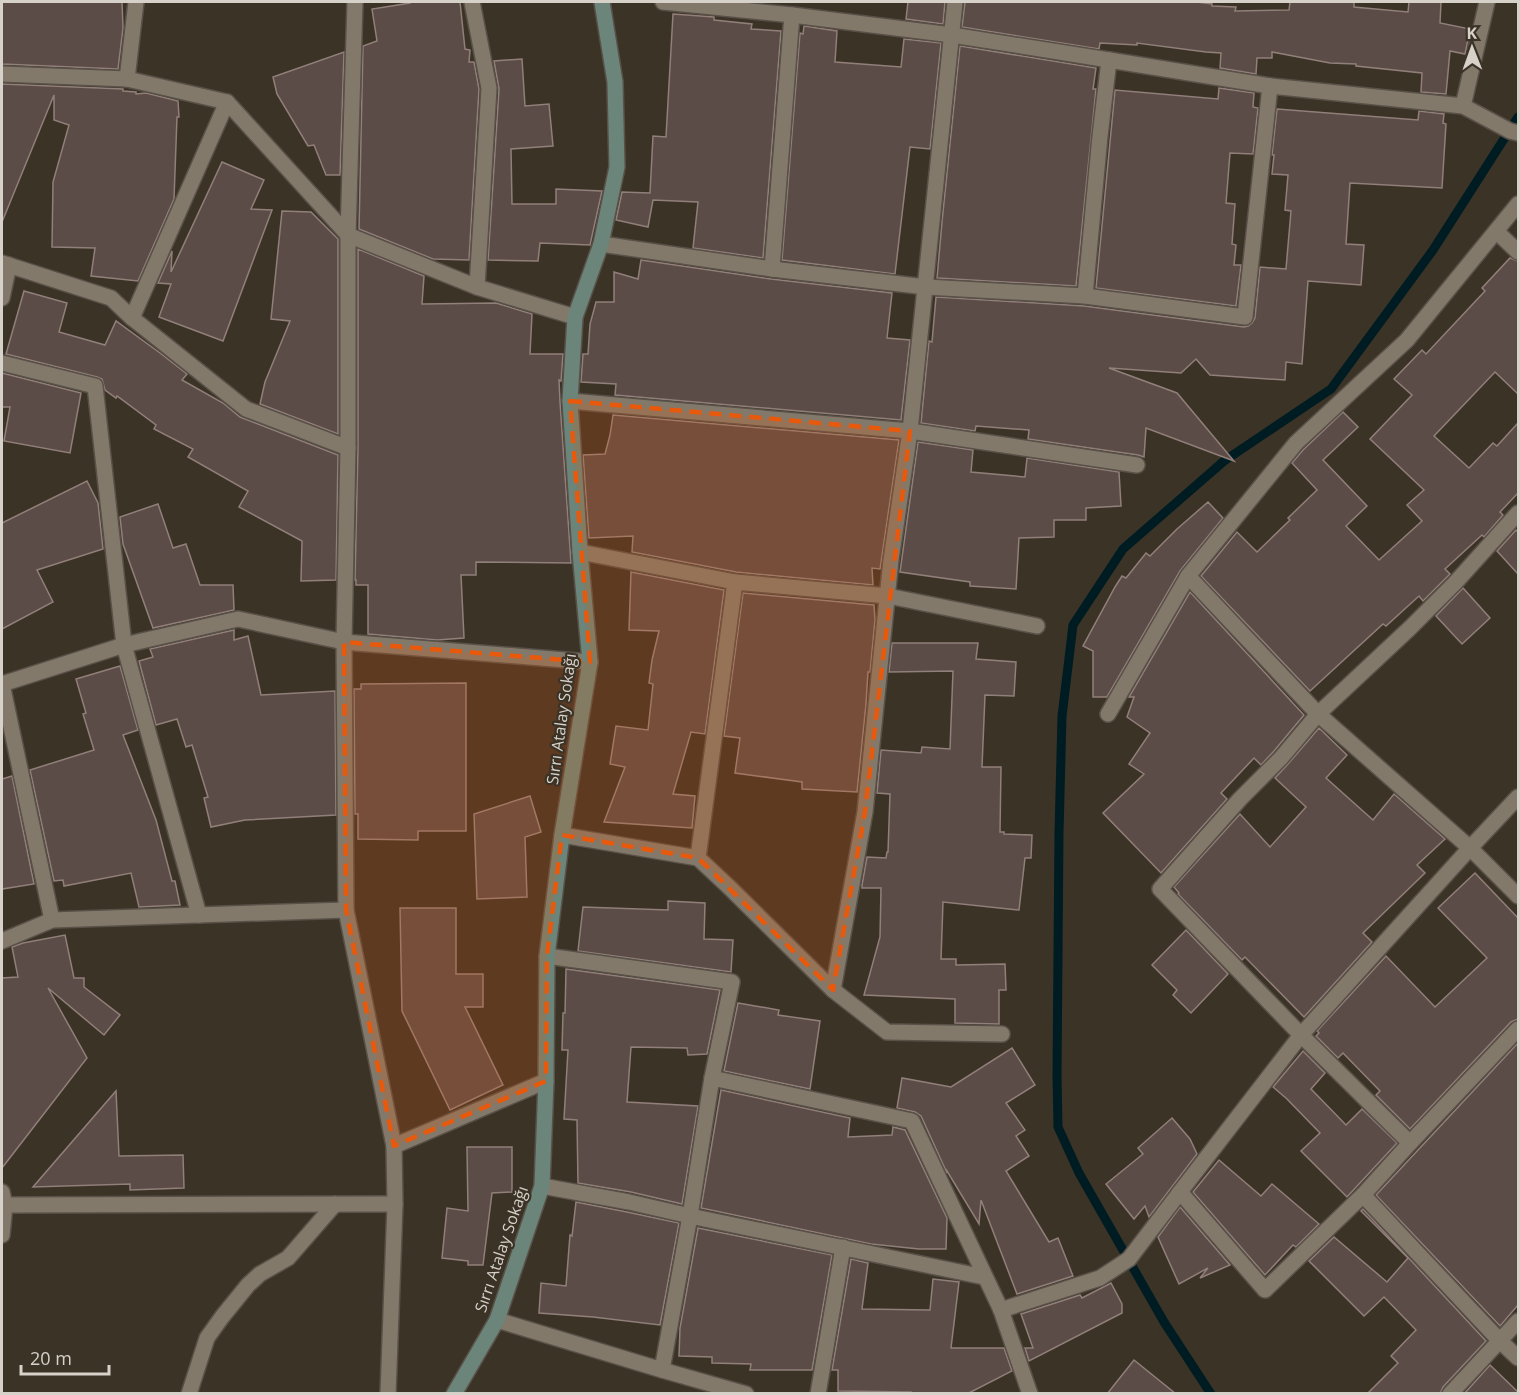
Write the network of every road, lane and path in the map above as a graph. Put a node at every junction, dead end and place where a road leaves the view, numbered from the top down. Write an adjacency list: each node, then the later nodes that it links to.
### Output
1 (136, 2): 12 (street)
2 (355, 2): 19 (street)
3 (472, 2): 24 (street)
4 (602, 2): 20 (main road, Sırrı Atalay Sokağı)
5 (663, 2): 8 (street)
6 (955, 2): 9 (street)
7 (1487, 2): 15 (street)
8 (792, 15): 9 (street); 23 (street)
9 (952, 35): 10 (street); 25 (street)
10 (1109, 60): 13 (street); 26 (street)
11 (2, 74): 12 (street)
12 (127, 79): 14 (street)
13 (1270, 86): 15 (street); 26 (street)
14 (227, 102): 19 (street); 29 (street)
15 (1463, 106): 16 (street)
16 (1518, 134)
17 (1518, 204): 18 (street)
18 (1497, 232): 21 (street); 37 (street)
19 (348, 235): 24 (street); 33 (street)
20 (601, 244): 23 (street); 28 (main road, Sırrı Atalay Sokağı)
21 (1518, 252)
22 (5, 264): 27 (street); 29 (street)
23 (772, 269): 25 (street)
24 (477, 287): 28 (street)
25 (926, 287): 26 (street); 32 (street)
26 (1085, 296)
27 (2, 298)
28 (575, 317): 31 (main road, Sırrı Atalay Sokağı)
29 (132, 318): 33 (street)
30 (2, 363): 42 (street)
31 (570, 401): 32 (street); 36 (main road, Sırrı Atalay Sokağı)
32 (910, 431): 34 (street); 39 (street)
33 (348, 448): 41 (street)
34 (1137, 465)
35 (1518, 513): 46 (street)
36 (579, 552): 38 (street); 43 (main road, Sırrı Atalay Sokağı)
37 (1188, 576): 45 (street); 46 (street)
38 (735, 582): 39 (street); 50 (street)
39 (888, 596): 40 (street); 57 (street)
40 (1037, 627)
41 (344, 642): 42 (street); 43 (street); 52 (street)
42 (124, 645): 44 (street); 53 (street)
43 (590, 662): 48 (main road, Sırrı Atalay Sokağı)
44 (2, 684): 54 (street)
45 (1108, 714)
46 (1317, 714): 49 (street); 60 (street)
47 (1518, 797): 49 (street)
48 (562, 835): 50 (street); 56 (main road, Sırrı Atalay Sokağı)
49 (1470, 848): 51 (street); 60 (street)
50 (698, 858): 57 (street)
51 (1518, 896)
52 (346, 910): 53 (street); 64 (street)
53 (199, 915): 54 (street)
54 (52, 920): 55 (street)
55 (2, 941)
56 (547, 956): 61 (street); 62 (main road, Sırrı Atalay Sokağı)
57 (833, 990): 59 (street)
58 (1518, 1029): 63 (street)
59 (1002, 1034)
60 (1301, 1035): 63 (street); 66 (street)
61 (712, 1077): 71 (street); 74 (street)
62 (546, 1081): 64 (street); 65 (main road, Sırrı Atalay Sokağı)
63 (1410, 1143): 67 (street)
64 (394, 1146): 70 (street)
65 (542, 1186): 71 (street); 76 (main road, Sırrı Atalay Sokağı)
66 (1180, 1192): 67 (street); 75 (street)
67 (1363, 1195): 78 (street)
68 (3, 1199): 69 (street); 72 (street)
69 (335, 1204): 70 (street); 81 (street)
70 (395, 1204): 82 (street)
71 (690, 1216): 73 (street); 80 (street)
72 (2, 1235)
73 (843, 1247): 74 (street); 85 (street)
74 (984, 1277): 75 (street)
75 (1001, 1310): 86 (street)
76 (497, 1320): 80 (street); 83 (main road, Sırrı Atalay Sokağı)
77 (1518, 1322): 78 (street)
78 (1500, 1341): 79 (street); 87 (street)
79 (1518, 1358)
80 (662, 1370): 84 (street)
81 (189, 1394)
82 (388, 1394)
83 (454, 1394)
84 (746, 1394)
85 (818, 1394)
86 (1030, 1394)
87 (1450, 1394)

